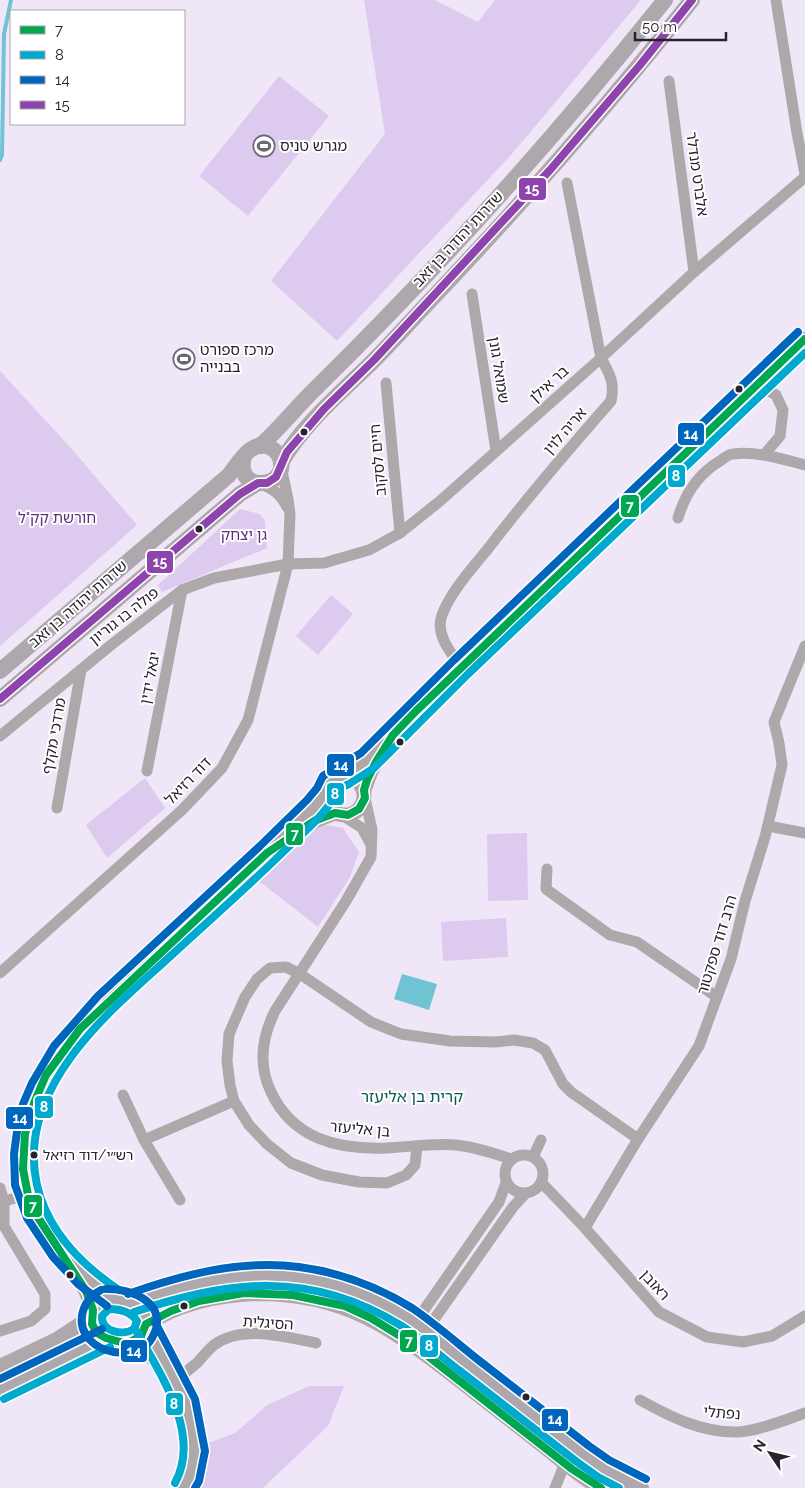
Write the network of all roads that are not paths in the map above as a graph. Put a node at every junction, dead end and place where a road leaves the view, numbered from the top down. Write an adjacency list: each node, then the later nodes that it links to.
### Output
1 (665, 0): 13 (main road, שדרות יהודה בן זאב)
2 (692, 0): 17 (main road, שדרות יהודה בן זאב)
3 (776, 0): 5 (street)
4 (669, 81): 7 (street, אלברט מנדלר)
5 (805, 176): 7 (street, בר אילן)
6 (567, 183): 10 (street, אריה לוין)
7 (694, 272): 10 (street, בר אילן)
8 (472, 294): 14 (street, שמואל גונן)
9 (805, 339): 12 (street)
10 (601, 358): 14 (street, בר אילן); 26 (street, אריה לוין)
11 (386, 383): 22 (street, חיים לסקוב)
12 (751, 391): 15 (street); 26 (street)
13 (260, 446): 16 (main road); 17 (main road)
14 (496, 451): 22 (street, בר אילן)
15 (764, 455): 18 (street); 21 (street)
16 (244, 457): 19 (main road); 28 (main road, שדרות יהודה בן זאב)
17 (281, 465): 19 (main road); 20 (street, דוד רזיאל)
18 (805, 465)
19 (259, 484): 20 (street); 29 (main road, שדרות יהודה בן זאב)
20 (290, 514): 23 (street, דוד רזיאל)
21 (678, 518)
22 (400, 533): 23 (street, בר אילן)
23 (288, 564): 24 (street, פולה בו גוריון); 43 (street, דוד רזיאל)
24 (182, 590): 27 (street, פולה בו גוריון); 32 (street, יגאל ידין)
25 (805, 646): 38 (street, הרב דוד ספקטור)
26 (460, 667): 30 (street)
27 (81, 670): 31 (street, פולה בו גוריון); 36 (street, מרדכי מקלף)
28 (0, 671)
29 (0, 698)
30 (393, 735): 33 (street); 35 (street)
31 (0, 736)
32 (147, 771)
33 (344, 776): 34 (street); 35 (street)
34 (326, 793): 37 (street); 40 (street)
35 (364, 794): 37 (street); 41 (street, בן אליעזר)
36 (57, 808)
37 (338, 814): 40 (street); 41 (street)
38 (768, 826): 39 (street); 45 (street, הרב דוד ספקטור)
39 (805, 833)
40 (267, 853): 58 (street)
41 (371, 857): 44 (street, בן אליעזר)
42 (547, 869): 45 (street)
43 (0, 973)
44 (300, 974): 47 (street); 48 (street); 51 (street, בן אליעזר)
45 (717, 997): 48 (street, הרב דוד ספקטור)
46 (123, 1095): 49 (street)
47 (234, 1101): 49 (street); 51 (street)
48 (638, 1139): 61 (street, הרב דוד ספקטור)
49 (144, 1140): 59 (street)
50 (541, 1140): 52 (street)
51 (417, 1146): 53 (street, בן אליעזר)
52 (533, 1157): 53 (street); 54 (street)
53 (511, 1159): 55 (street)
54 (541, 1182): 57 (street); 61 (street, ראובן)
55 (506, 1183): 57 (street); 68 (street)
56 (0, 1188): 60 (street)
57 (526, 1193): 68 (street)
58 (28, 1195): 60 (street); 62 (street)
59 (180, 1200)
60 (4, 1201): 69 (street)
61 (585, 1228): 66 (street, ראובן)
62 (67, 1259): 63 (street); 65 (street)
63 (113, 1298): 64 (main road); 65 (main road)
64 (131, 1303): 67 (main road); 68 (main road)
65 (92, 1314): 70 (main road); 74 (main road)
66 (805, 1316)
67 (146, 1326): 71 (main road); 72 (main road); 75 (street)
68 (421, 1327): 72 (street); 79 (main road)
69 (0, 1332)
70 (106, 1338): 71 (main road); 76 (main road)
71 (130, 1342): 75 (street)
72 (410, 1342): 80 (main road)
73 (316, 1343): 75 (street, הסיגלית)
74 (0, 1367)
75 (174, 1382): 81 (street)
76 (0, 1390)
77 (640, 1400): 78 (street, נפתלי)
78 (805, 1413)
79 (574, 1447): 80 (street); 84 (main road)
80 (565, 1463): 82 (street); 83 (main road)
81 (184, 1488)
82 (555, 1488)
83 (601, 1488)
84 (640, 1488)

